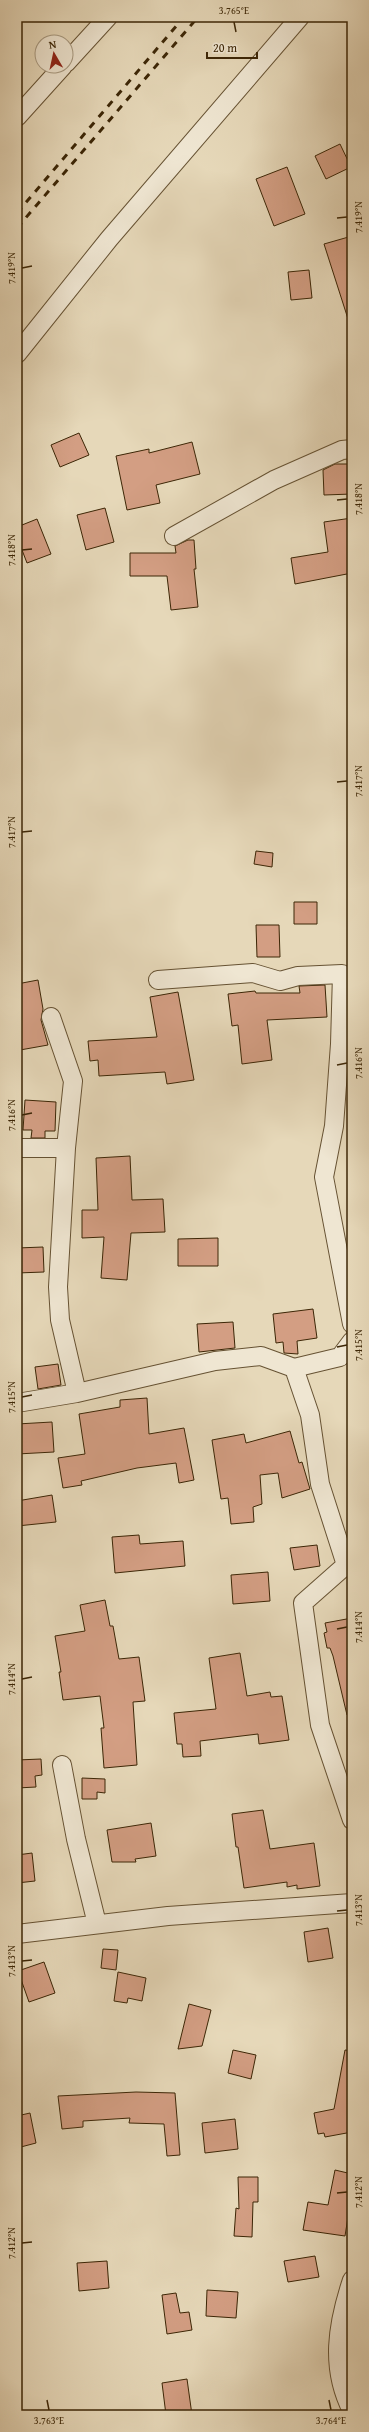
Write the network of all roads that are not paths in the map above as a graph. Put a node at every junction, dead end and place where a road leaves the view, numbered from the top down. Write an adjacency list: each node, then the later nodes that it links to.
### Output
1 (108, 17): 3 (street)
2 (300, 17): 6 (street)
3 (74, 54)
4 (56, 74): 5 (street)
5 (17, 117)
6 (17, 354)
7 (352, 449): 8 (street)
8 (174, 536)
9 (158, 980): 13 (street)
10 (51, 1017): 12 (street)
11 (17, 1148): 12 (street)
12 (66, 1148): 16 (street)
13 (352, 1324)
14 (352, 1341): 15 (street)
15 (294, 1368): 16 (street); 18 (street)
16 (77, 1393): 17 (street)
17 (17, 1403)
18 (349, 1565): 20 (street)
19 (62, 1765): 22 (street)
20 (352, 1820)
21 (352, 1903): 22 (street)
22 (97, 1924): 23 (street)
23 (17, 1934)
24 (352, 2280): 25 (street)
25 (352, 2411)

